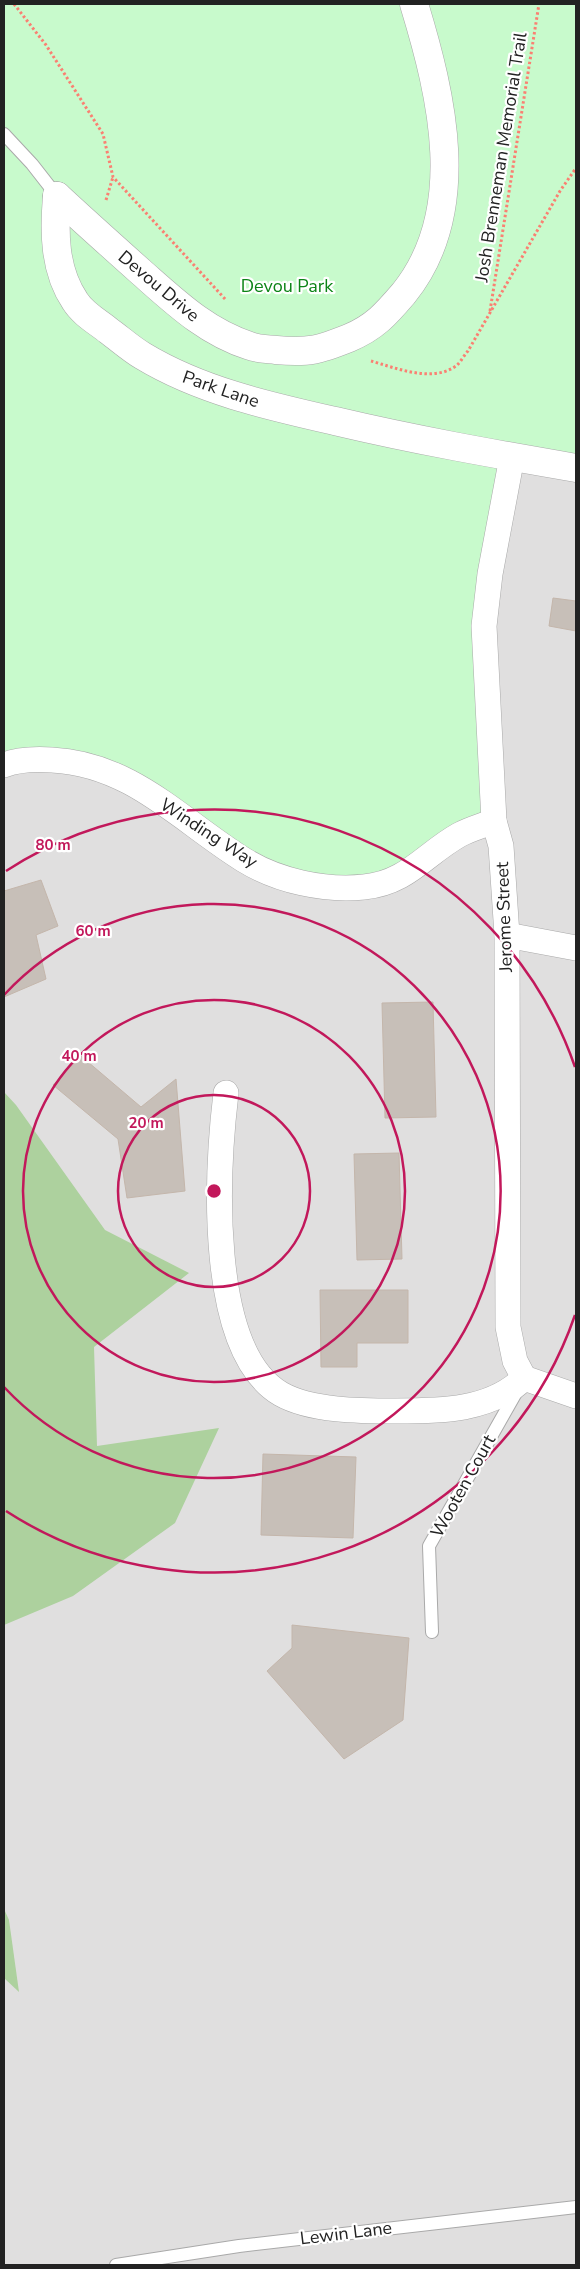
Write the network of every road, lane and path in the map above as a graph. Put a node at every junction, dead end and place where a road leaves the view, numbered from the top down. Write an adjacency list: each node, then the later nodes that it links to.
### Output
1 (14, 4): 6 (path)
2 (414, 4): 7 (street, Devou Drive)
3 (539, 4): 10 (path, Josh Brenneman Memorial Trail)
4 (4, 134): 7 (lane)
5 (576, 168): 10 (path)
6 (113, 177): 8 (path); 9 (path)
7 (58, 196): 12 (street, Park Lane)
8 (104, 204)
9 (230, 304)
10 (490, 314): 11 (path)
11 (366, 360)
12 (512, 457): 13 (street, Park Lane); 15 (street, Jerome Street)
13 (576, 468)
14 (4, 764): 15 (street, Winding Way)
15 (494, 821): 16 (street, Jerome Street)
16 (507, 935): 17 (street); 19 (street, Jerome Street)
17 (576, 948)
18 (226, 1093): 19 (street)
19 (524, 1378): 20 (street); 21 (lane, Wooten Court)
20 (576, 1396)
21 (432, 1632)
22 (576, 2207): 23 (lane, Lewin Lane)
23 (116, 2265)

